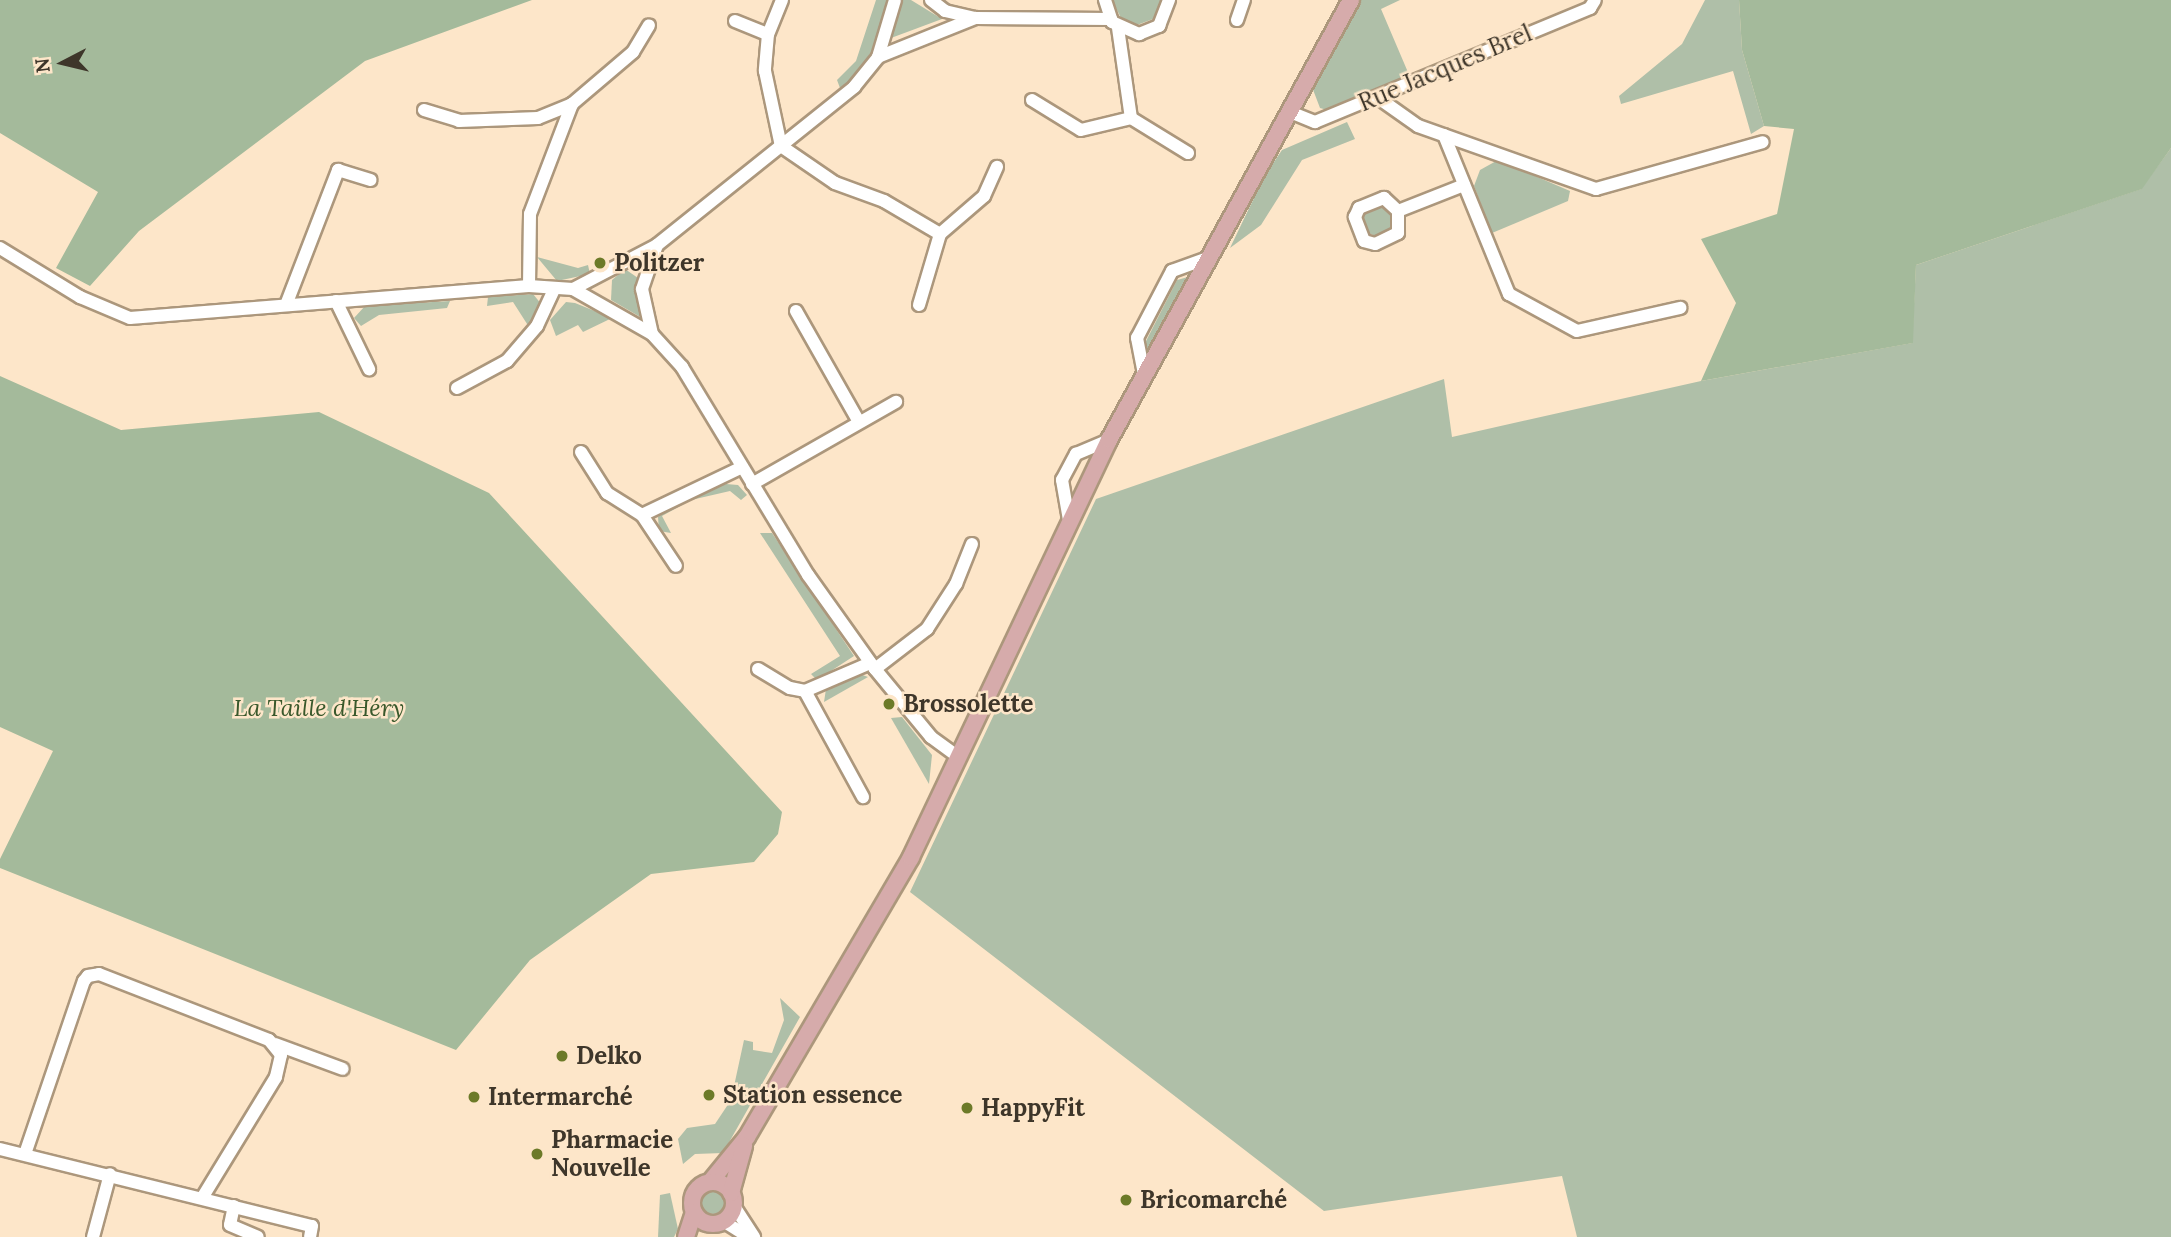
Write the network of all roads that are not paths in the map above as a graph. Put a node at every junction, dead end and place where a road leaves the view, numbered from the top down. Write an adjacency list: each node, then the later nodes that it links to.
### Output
1 (782, 0): 14 (street)
2 (895, 0): 15 (street)
3 (931, 0): 9 (street)
4 (1105, 0): 12 (street)
5 (1169, 0): 12 (street)
6 (1244, 0): 10 (street)
7 (1351, 0): 20 (main road)
8 (1595, 0): 16 (street, Rue Jacques Brel)
9 (975, 18): 12 (street); 15 (street)
10 (1237, 20)
11 (734, 21): 14 (street)
12 (1114, 24): 22 (street)
13 (649, 25): 18 (street)
14 (768, 34): 26 (street)
15 (877, 57): 26 (street)
16 (1377, 97): 20 (street, Rue Jacques Brel); 24 (street)
17 (1032, 100): 22 (street)
18 (572, 104): 21 (street); 23 (street)
19 (424, 110): 21 (street)
20 (1290, 112): 35 (main road)
21 (538, 118): 23 (street)
22 (1131, 118): 27 (street)
23 (558, 130): 36 (street)
24 (1444, 135): 25 (street); 30 (street)
25 (1763, 142)
26 (781, 146): 32 (street); 33 (street)
27 (1188, 153)
28 (997, 167): 32 (street)
29 (371, 180): 40 (street)
30 (1464, 185): 31 (street); 42 (street)
31 (1398, 211)
32 (940, 234): 41 (street)
33 (657, 245): 37 (street); 44 (street)
34 (0, 248): 40 (street)
35 (1208, 258): 46 (main road); 46 (street)
36 (528, 286): 38 (street); 39 (street)
37 (573, 289): 38 (street); 44 (street)
38 (554, 290): 47 (street)
39 (336, 301): 40 (street); 45 (street)
40 (286, 305)
41 (919, 305)
42 (1680, 309)
43 (796, 311): 49 (street)
44 (652, 334): 52 (street)
45 (369, 369)
46 (1144, 374): 50 (main road)
47 (457, 388)
48 (895, 402): 49 (street)
49 (858, 419): 53 (street)
50 (1109, 440): 55 (main road); 55 (street)
51 (581, 452): 54 (street)
52 (742, 467): 53 (street); 54 (street)
53 (752, 484): 58 (street)
54 (642, 515): 57 (street)
55 (1069, 520): 61 (main road)
56 (972, 544): 58 (street)
57 (676, 566)
58 (872, 666): 60 (street); 61 (street)
59 (758, 669): 60 (street)
60 (805, 691): 62 (street)
61 (957, 757): 65 (main road)
62 (863, 797)
63 (275, 1044): 64 (street); 67 (street); 70 (street)
64 (343, 1069)
65 (747, 1137): 69 (main road); 71 (main road)
66 (0, 1149): 67 (street)
67 (25, 1154): 68 (street)
68 (110, 1174): 70 (street); 75 (street)
69 (710, 1182): 71 (main road); 73 (main road)
70 (202, 1198): 72 (street)
71 (733, 1200): 74 (main road); 81 (street)
72 (234, 1206): 76 (street); 77 (street)
73 (694, 1212): 74 (main road); 78 (main road)
74 (718, 1222): 79 (main road); 80 (street)
75 (93, 1237)
76 (258, 1237)
77 (310, 1237)
78 (686, 1237)
79 (699, 1237)
80 (749, 1237)
81 (754, 1237)

